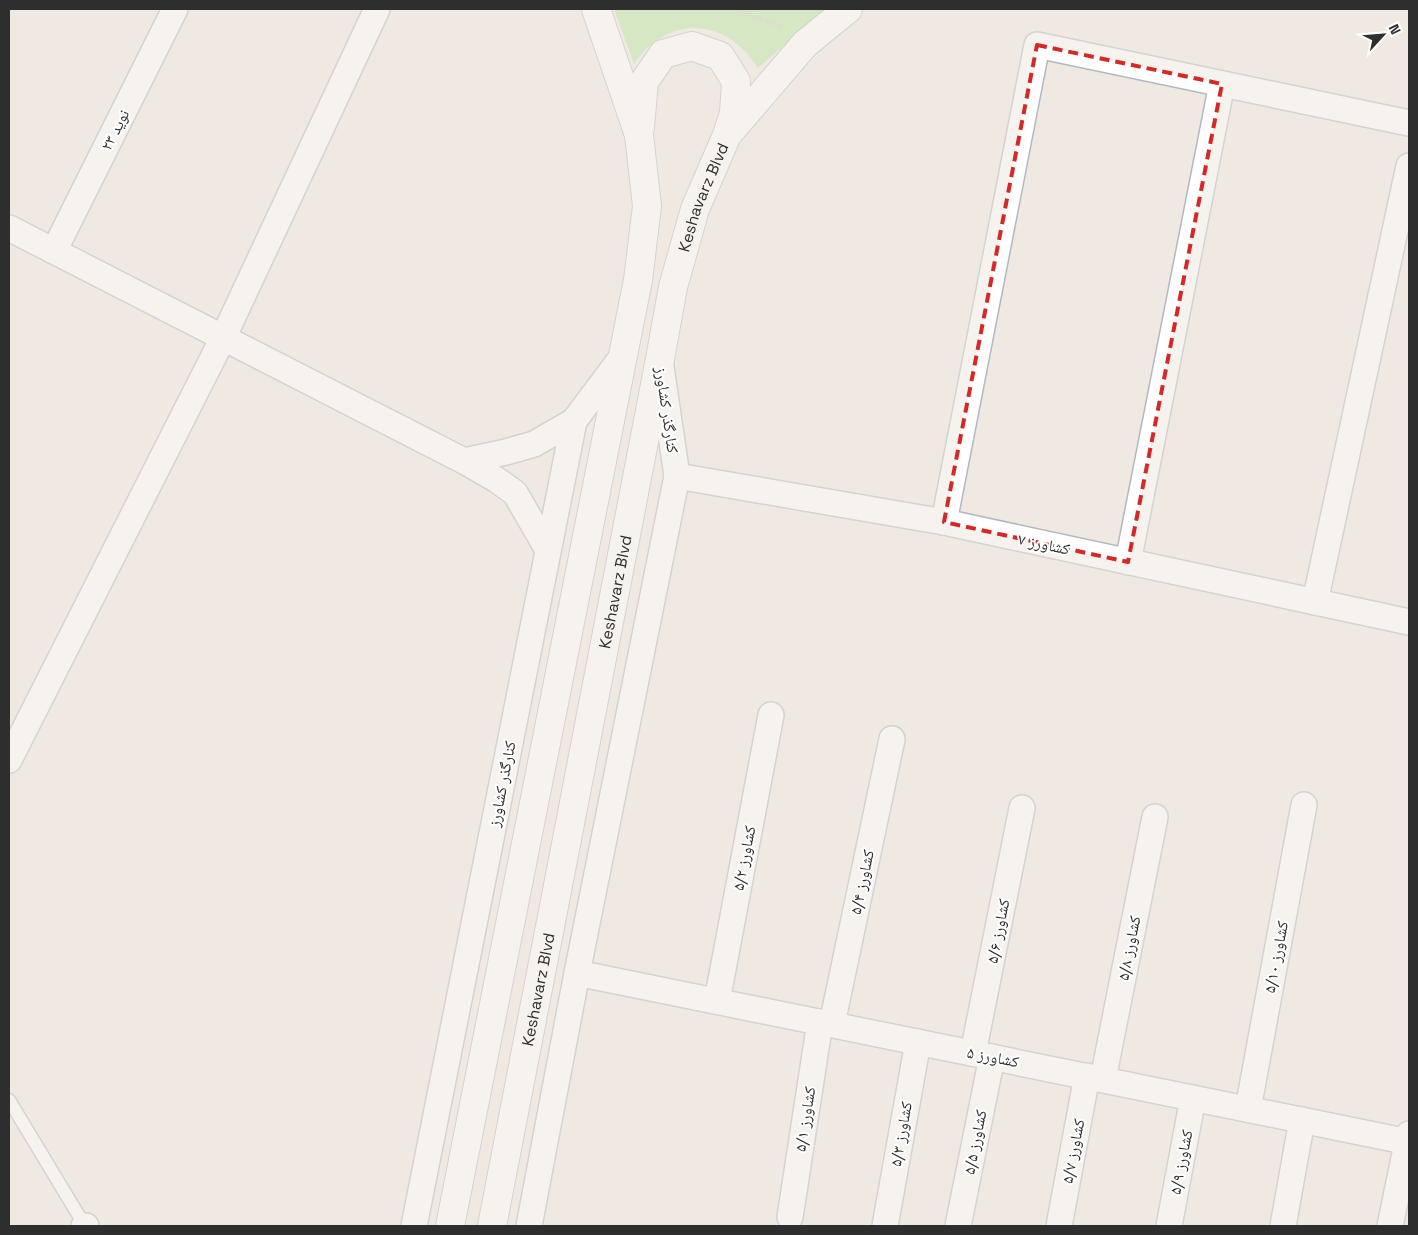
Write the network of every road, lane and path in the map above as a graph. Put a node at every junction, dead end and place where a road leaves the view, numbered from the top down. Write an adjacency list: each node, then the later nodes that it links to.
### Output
1 (175, 9): 13 (street, نوید ۲۳)
2 (377, 9): 14 (street)
3 (596, 9): 9 (main road)
4 (735, 9): 6 (path)
5 (848, 9): 6 (main road, Keshavarz Blvd)
6 (806, 44): 10 (main road, Keshavarz Blvd)
7 (1222, 84): 8 (street); 20 (street); 22 (street)
8 (1409, 123)
9 (639, 135): 10 (main road); 15 (main road)
10 (727, 135): 16 (main road, Keshavarz Blvd)
11 (1409, 166): 23 (street)
12 (9, 228): 13 (street)
13 (54, 252): 14 (street)
14 (223, 338): 18 (street); 27 (street)
15 (622, 357): 17 (street, کنارگذر کشاورز); 45 (main road)
16 (660, 359): 19 (street, کنارگذر کشاورز); 46 (main road, Keshavarz Blvd)
17 (574, 421): 18 (street); 21 (street, کنارگذر کشاورز)
18 (464, 461): 21 (street)
19 (677, 476): 20 (street, کشاورز ۷); 31 (street, کنارگذر کشاورز)
20 (944, 522): 22 (street, کشاورز ۷)
21 (548, 550): 44 (street, کنارگذر کشاورز)
22 (1128, 562): 23 (street, کشاورز ۷)
23 (1315, 602): 24 (street, کشاورز ۷)
24 (1409, 622)
25 (771, 715): 32 (street, کشاورز ۵/۲)
26 (892, 739): 33 (street, کشاورز ۵/۴)
27 (9, 760)
28 (1304, 805): 39 (street, کشاورز ۵/۱۰)
29 (1022, 808): 35 (street, کشاورز ۵/۶)
30 (1155, 817): 36 (street, کشاورز ۵/۸)
31 (577, 973): 32 (street, کشاورز ۵); 47 (street, کنارگذر کشاورز)
32 (717, 1001): 33 (street, کشاورز ۵)
33 (826, 1023): 34 (street, کشاورز ۵); 42 (street, کشاورز ۵/۱)
34 (918, 1042): 35 (street, کشاورز ۵); 48 (street, کشاورز ۵/۳)
35 (983, 1055): 36 (street, کشاورز ۵); 49 (street, کشاورز ۵/۵)
36 (1095, 1078): 37 (street, کشاورز ۵); 50 (street, کشاورز ۵/۷)
37 (1193, 1098): 39 (street, کشاورز ۵); 51 (street, کشاورز ۵/۹)
38 (9, 1100): 43 (lane)
39 (1248, 1109): 40 (street, کشاورز ۵)
40 (1302, 1120): 41 (street, کشاورز ۵); 52 (street)
41 (1409, 1139): 53 (street)
42 (790, 1217)
43 (85, 1226)
44 (414, 1226)
45 (450, 1226)
46 (492, 1226)
47 (529, 1226)
48 (885, 1226)
49 (958, 1226)
50 (1059, 1226)
51 (1169, 1226)
52 (1283, 1226)
53 (1390, 1226)

